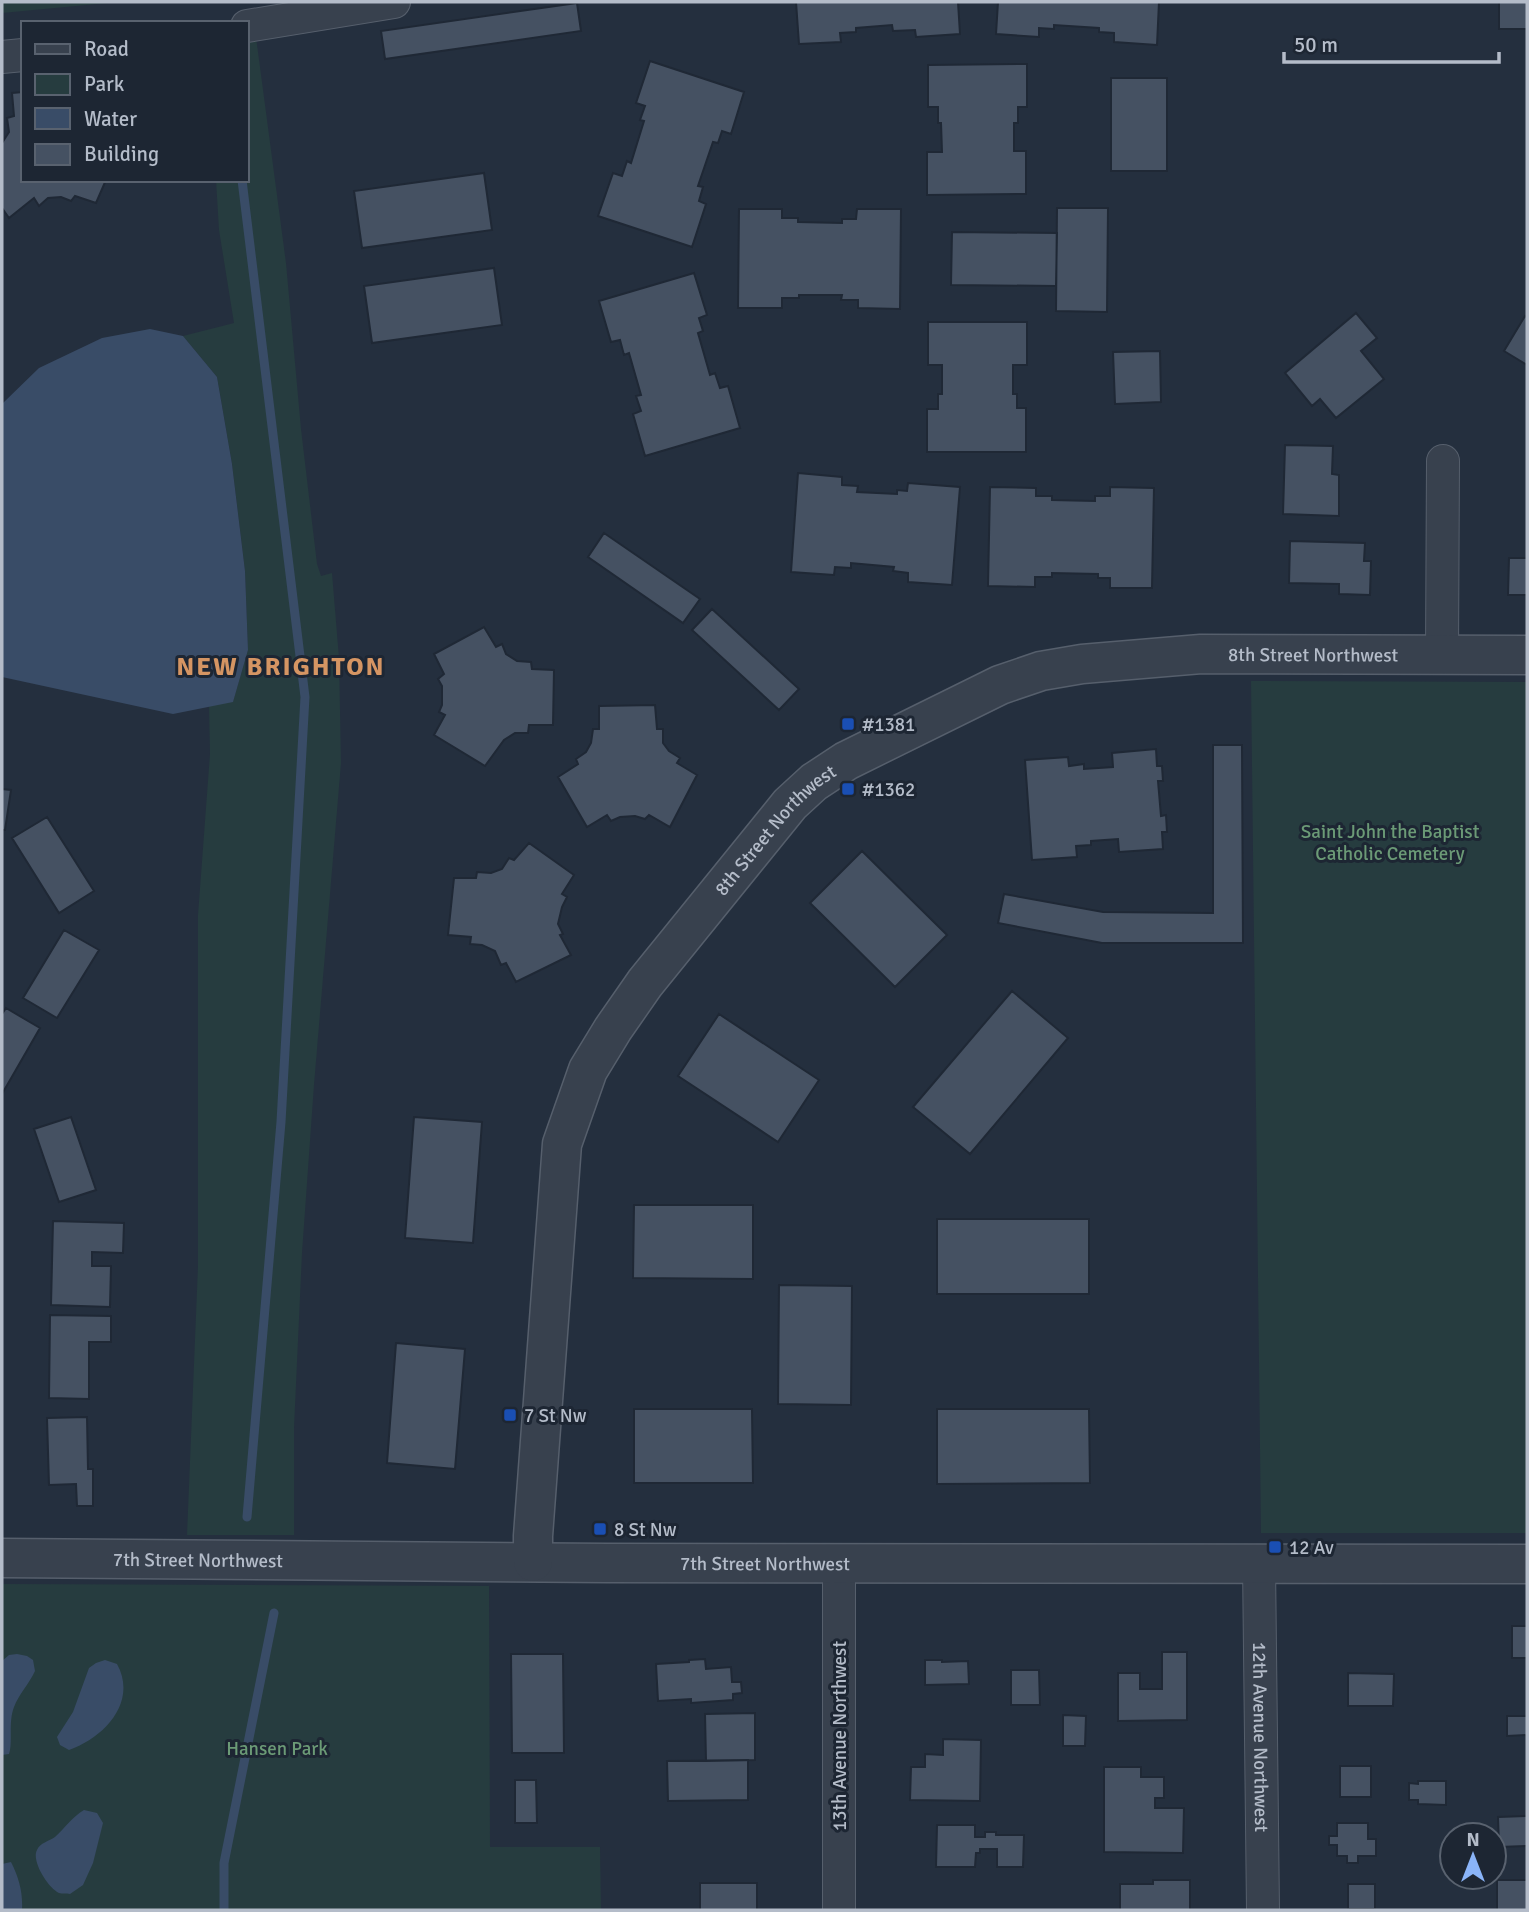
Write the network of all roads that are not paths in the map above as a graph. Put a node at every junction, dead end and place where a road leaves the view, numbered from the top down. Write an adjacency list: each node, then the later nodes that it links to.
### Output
1 (394, 2): 2 (street)
2 (248, 26)
3 (21, 55): 4 (street)
4 (2, 57)
5 (1443, 461): 6 (street)
6 (1442, 655): 7 (street, 8th Street Northwest); 9 (street, 8th Street Northwest)
7 (1527, 655)
8 (2, 1558): 9 (street, 7th Street Northwest)
9 (533, 1562): 10 (street, 7th Street Northwest)
10 (839, 1562): 11 (street, 7th Street Northwest); 13 (street, 13th Avenue Northwest)
11 (1259, 1564): 12 (street, 7th Street Northwest); 14 (street, 12th Avenue Northwest)
12 (1527, 1564)
13 (839, 1910)
14 (1263, 1910)

